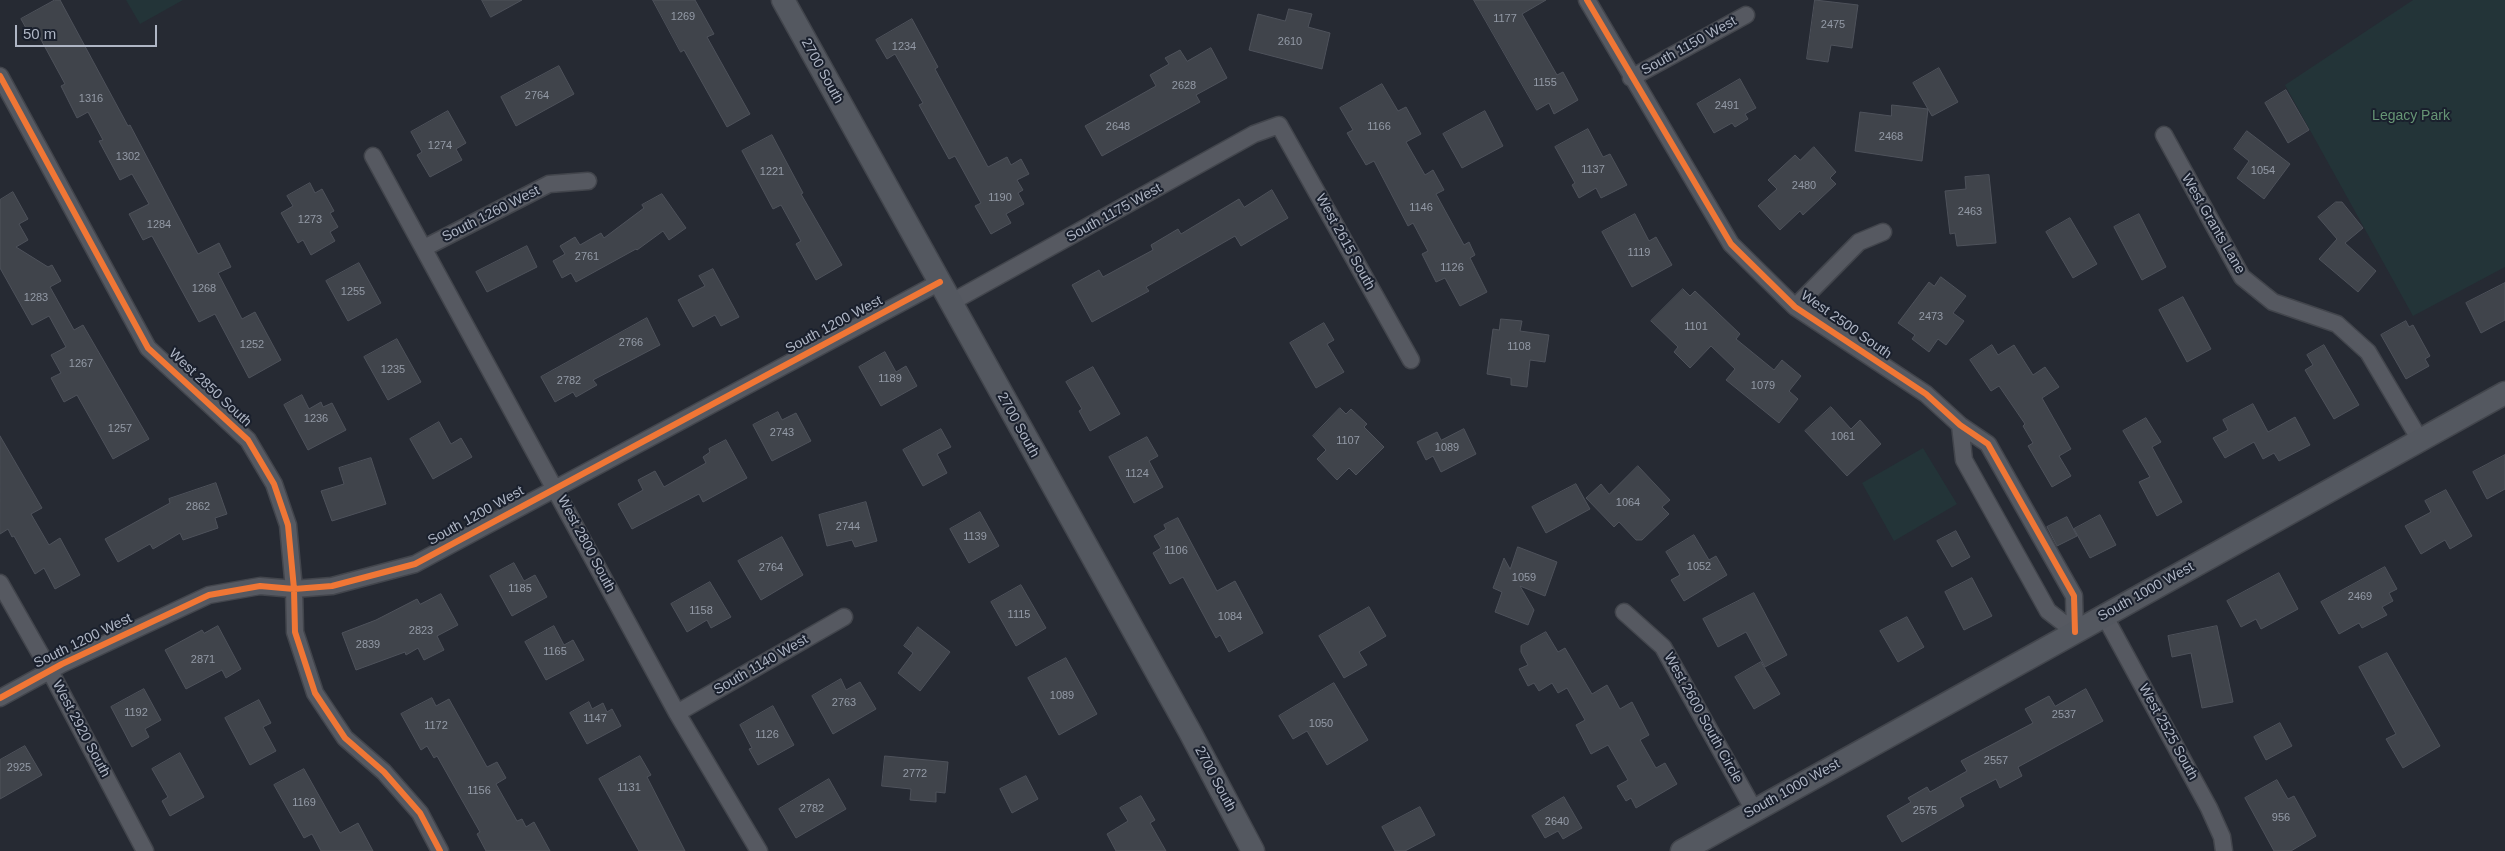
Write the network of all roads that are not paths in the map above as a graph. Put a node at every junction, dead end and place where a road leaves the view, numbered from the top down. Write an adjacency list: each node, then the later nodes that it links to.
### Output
1 (783, 0): 12 (main road, 2700 South)
2 (1587, 0): 5 (street, West 2500 South)
3 (1746, 15): 5 (street, South 1150 West)
4 (0, 76): 21 (street, West 2850 South)
5 (1631, 78): 14 (street, West 2500 South)
6 (1279, 125): 13 (street, South 1175 West); 15 (street, West 2615 South)
7 (2164, 135): 18 (street, West Grants Lane)
8 (373, 156): 11 (street, West 2800 South)
9 (588, 181): 11 (street, South 1260 West)
10 (1883, 232): 14 (street)
11 (424, 248): 19 (street, West 2800 South)
12 (940, 282): 13 (main road, 2700 South); 19 (street, South 1200 West)
13 (950, 303): 33 (main road, 2700 South)
14 (1795, 307): 17 (street, West 2500 South)
15 (1411, 360)
16 (2505, 393): 18 (main road, South 1000 West)
17 (1960, 425): 25 (street); 25 (street, West 2500 South)
18 (2420, 440): 23 (main road, South 1000 West)
19 (555, 487): 21 (street, South 1200 West); 28 (street, West 2800 South)
20 (0, 583): 26 (street, West 2920 South)
21 (294, 589): 26 (street, South 1200 West); 31 (street, West 2850 South)
22 (1624, 612): 29 (street, West 2600 South Circle)
23 (2104, 615): 25 (main road, South 1000 West); 35 (street, West 2525 South)
24 (844, 617): 28 (street, South 1140 West)
25 (2075, 632): 29 (main road, South 1000 West)
26 (50, 671): 27 (street, South 1200 West); 30 (street, West 2920 South)
27 (0, 698)
28 (677, 713): 32 (street, West 2800 South)
29 (1754, 810): 34 (main road, South 1000 West)
30 (145, 851)
31 (440, 851)
32 (759, 851)
33 (1253, 851)
34 (1682, 851)
35 (2224, 851)

